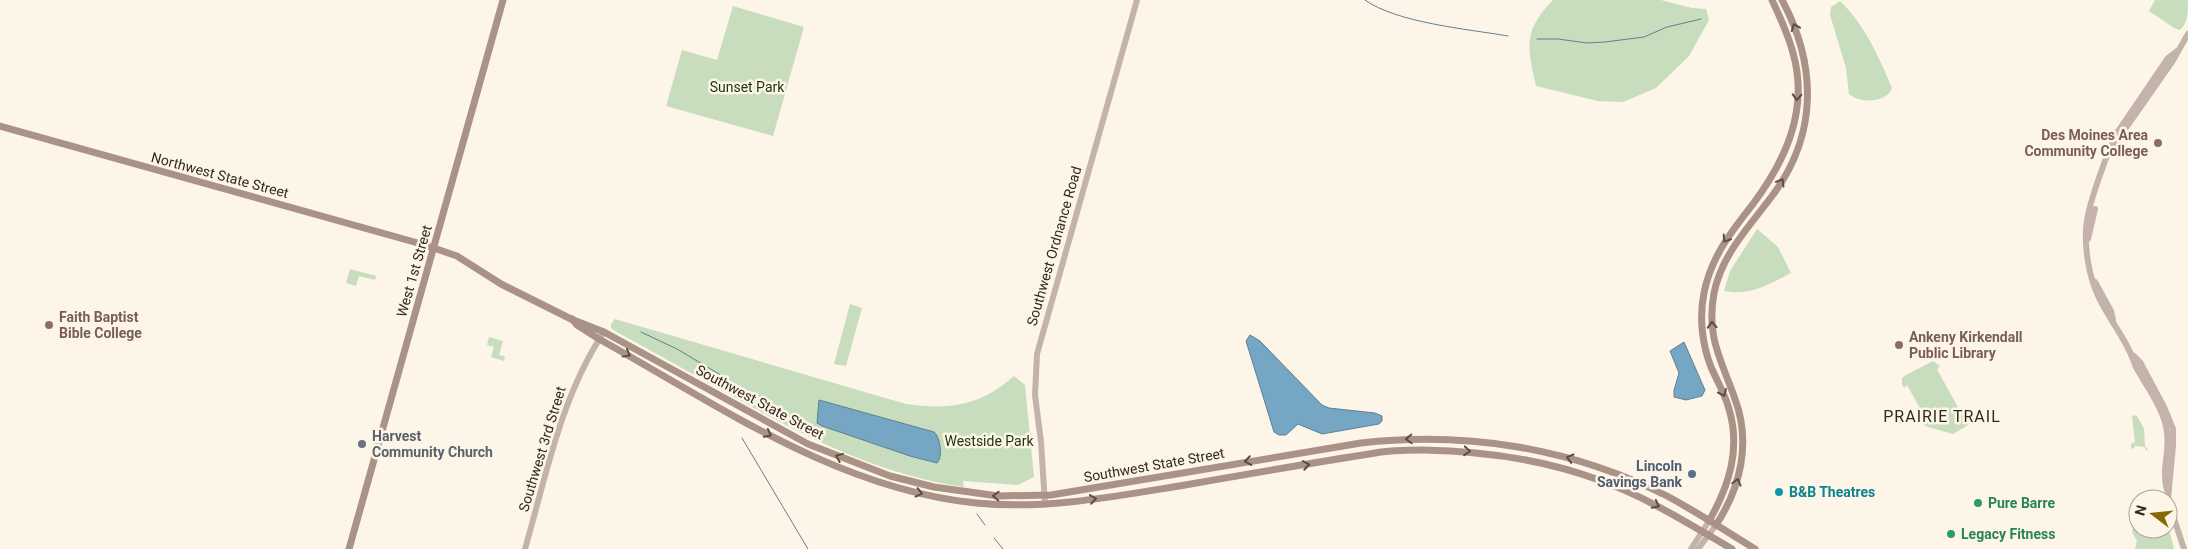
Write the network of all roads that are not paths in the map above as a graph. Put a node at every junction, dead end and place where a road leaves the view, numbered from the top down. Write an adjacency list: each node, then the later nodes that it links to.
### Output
1 (503, 0): 7 (main road, West 1st Street)
2 (1137, 0): 12 (street, Southwest Ordnance Road)
3 (1772, 0): 14 (main road, one-way to 14)
4 (1782, 0): 14 (main road, one-way to 4)
5 (2188, 34): 11 (street)
6 (0, 126): 7 (main road, Northwest State Street)
7 (434, 247): 8 (main road, Southwest State Street); 17 (main road, West 1st Street)
8 (572, 319): 9 (main road, Southwest State Street); 10 (main road, Southwest State Street)
9 (604, 332): 10 (street, Southwest 3rd Street); 12 (main road, Southwest State Street, one-way to 9)
10 (599, 339): 13 (main road, Southwest State Street, one-way to 13); 18 (street, Southwest 3rd Street)
11 (2167, 489)
12 (1044, 495): 13 (street, Southwest Ordnance Road); 14 (main road, Southwest State Street, one-way to 12)
13 (1045, 504): 16 (main road, Southwest State Street, one-way to 16)
14 (1713, 523): 16 (street); 22 (main road, Southwest State Street)
15 (2178, 531): 23 (street)
16 (1705, 533): 19 (street); 20 (street); 21 (main road, Southwest State Street)
17 (349, 549)
18 (525, 549)
19 (1691, 549)
20 (1698, 549)
21 (1732, 549)
22 (1755, 549)
23 (2184, 549)

